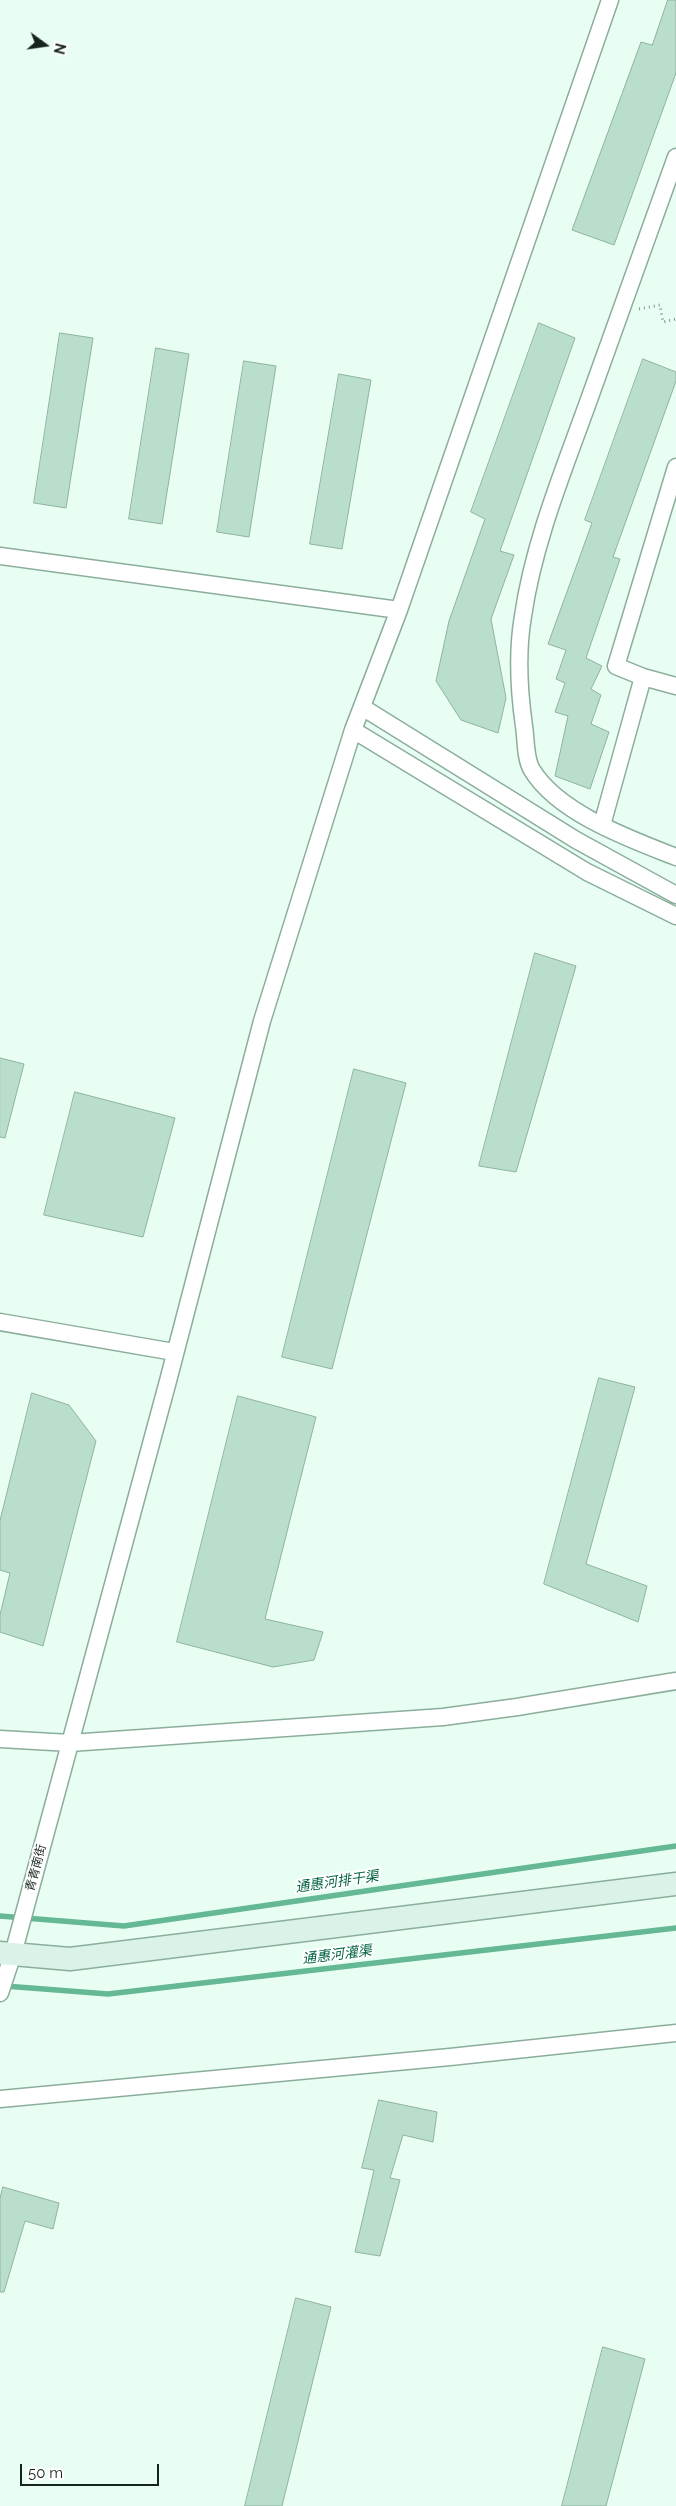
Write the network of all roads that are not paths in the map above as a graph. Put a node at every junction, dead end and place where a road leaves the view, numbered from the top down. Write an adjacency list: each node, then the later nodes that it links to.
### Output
1 (610, 0): 5 (street, 青青南街)
2 (676, 157): 10 (street)
3 (676, 468): 6 (street)
4 (0, 556): 5 (street)
5 (399, 610): 8 (street, 青青南街)
6 (643, 677): 7 (street); 10 (street)
7 (676, 686)
8 (362, 707): 9 (street, 青青南街); 12 (street)
9 (353, 730): 13 (street); 15 (street, 青青南街)
10 (602, 825): 11 (street)
11 (676, 857)
12 (676, 895)
13 (676, 916)
14 (0, 1322): 15 (street)
15 (174, 1352): 18 (street, 青青南街)
16 (676, 1681): 18 (street)
17 (0, 1739): 18 (street)
18 (70, 1743): 20 (street, 青青南街)
19 (676, 1884): 20 (street)
20 (6, 1954): 21 (street, 青青南街)
21 (0, 1993)
22 (676, 2033): 23 (street)
23 (0, 2099)

